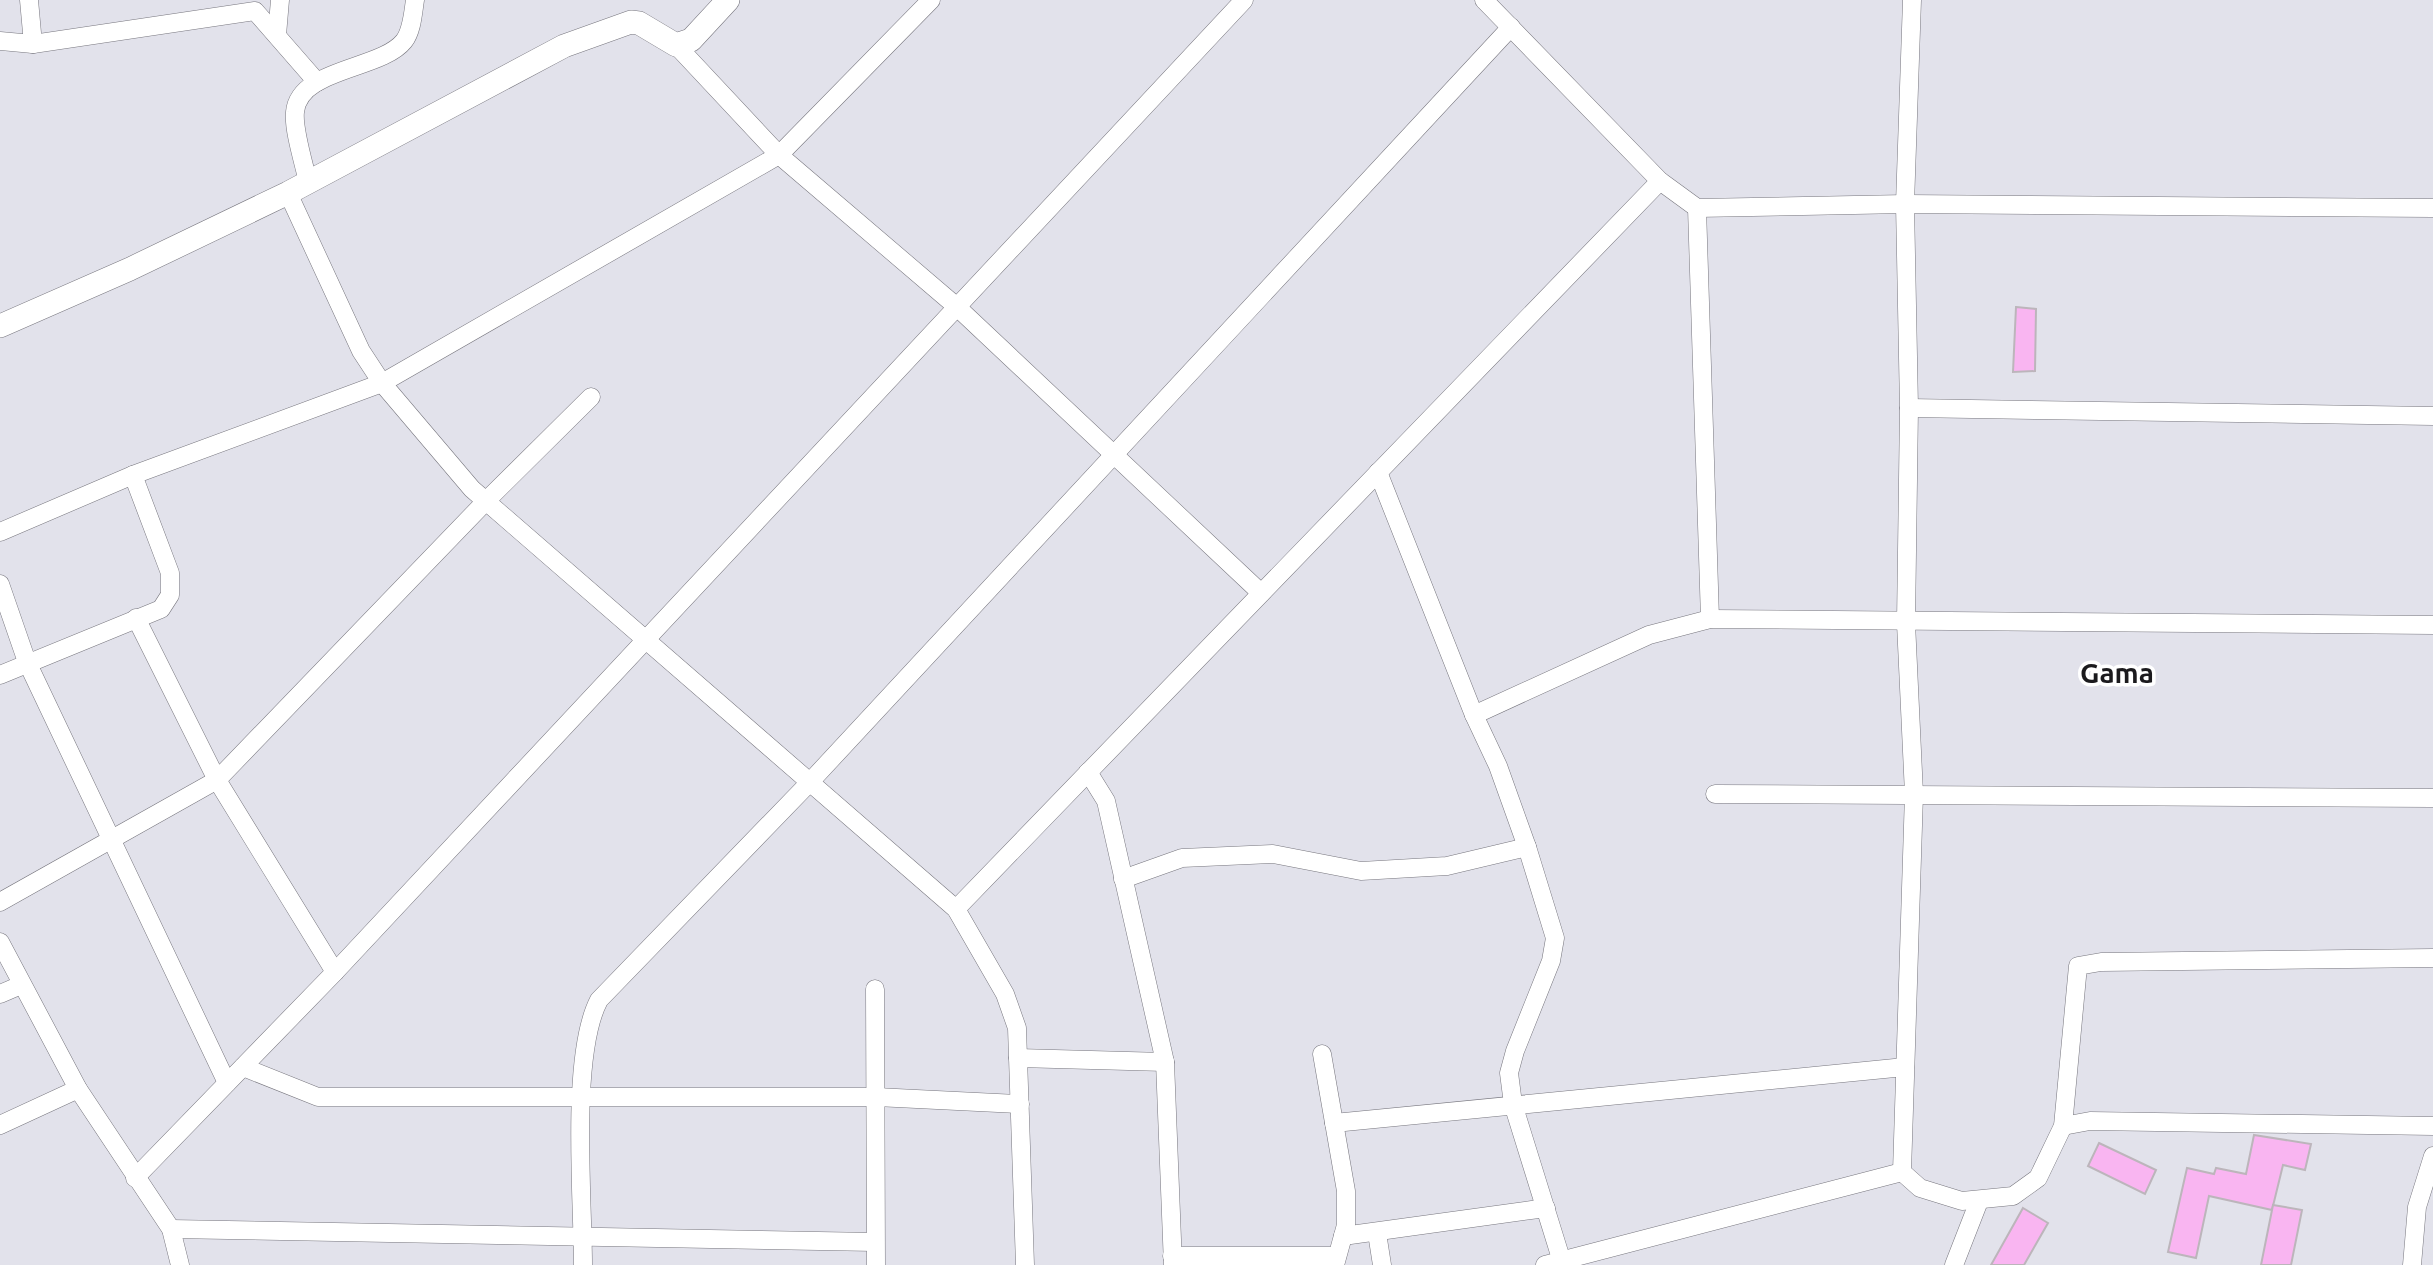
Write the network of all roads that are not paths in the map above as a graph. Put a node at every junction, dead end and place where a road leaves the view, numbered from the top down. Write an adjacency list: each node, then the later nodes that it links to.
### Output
1 (29, 0): 13 (street)
2 (280, 0): 11 (street)
3 (415, 0): 15 (street)
4 (727, 0): 14 (street)
5 (931, 0): 16 (street)
6 (1244, 0): 22 (street)
7 (1484, 0): 10 (street)
8 (1912, 0): 19 (street)
9 (254, 4): 11 (street); 13 (street)
10 (1511, 27): 17 (street); 28 (street)
11 (277, 35): 15 (street)
12 (0, 41): 13 (street)
13 (33, 44)
14 (677, 45): 16 (street); 18 (street)
15 (317, 82): 18 (street)
16 (779, 155): 22 (street); 24 (street)
17 (1660, 181): 20 (street); 29 (street)
18 (298, 187): 23 (street); 24 (street)
19 (1905, 204): 20 (street); 21 (street); 26 (street)
20 (1697, 208): 36 (street)
21 (2433, 208)
22 (957, 307): 28 (street); 39 (street)
23 (0, 326)
24 (382, 383): 30 (street); 31 (street)
25 (592, 397): 31 (street)
26 (1909, 408): 27 (street); 37 (street)
27 (2433, 416)
28 (1114, 455): 34 (street); 45 (street)
29 (1378, 472): 34 (street); 42 (street)
30 (133, 475): 32 (street); 35 (street)
31 (486, 501): 39 (street); 44 (street)
32 (0, 531)
33 (0, 584): 40 (street)
34 (1261, 593): 43 (street)
35 (136, 618): 40 (street); 44 (street)
36 (1710, 619): 37 (street); 42 (street)
37 (1906, 623): 38 (street); 47 (street)
38 (2433, 625)
39 (646, 640): 45 (street); 56 (street)
40 (27, 662): 41 (street); 49 (street)
41 (0, 675)
42 (1474, 715): 50 (street)
43 (1088, 772): 51 (street); 53 (street)
44 (216, 780): 49 (street); 56 (street)
45 (810, 782): 53 (street); 67 (street)
46 (1715, 794): 47 (street)
47 (1914, 794): 48 (street); 64 (street)
48 (2433, 798)
49 (111, 840): 52 (street); 65 (street)
50 (1527, 847): 51 (street); 70 (street)
51 (1124, 879): 62 (street)
52 (0, 902)
53 (956, 909): 61 (street)
54 (0, 942): 57 (street)
55 (2433, 958): 73 (street)
56 (335, 972): 63 (street)
57 (21, 985): 59 (street); 66 (street)
58 (875, 989): 68 (street)
59 (0, 994)
60 (1322, 1054): 71 (street)
61 (1018, 1058): 62 (street); 69 (street)
62 (1165, 1062): 85 (street)
63 (243, 1067): 65 (street); 67 (street)
64 (1905, 1067): 70 (street); 76 (street)
65 (227, 1083): 77 (street)
66 (78, 1088): 72 (street); 77 (street)
67 (582, 1095): 68 (street); 83 (street)
68 (876, 1097): 69 (street); 84 (street)
69 (1020, 1104): 91 (street)
70 (1513, 1104): 71 (street); 79 (street)
71 (1334, 1123): 82 (street)
72 (0, 1125)
73 (2063, 1126): 74 (street); 78 (street)
74 (2433, 1126)
75 (2433, 1156): 94 (street)
76 (1902, 1172): 78 (street); 87 (street)
77 (135, 1178): 80 (street)
78 (1979, 1201): 93 (street)
79 (1546, 1208): 81 (street); 87 (street)
80 (171, 1229): 83 (street); 88 (street)
81 (1377, 1233): 82 (street); 92 (street)
82 (1343, 1236): 86 (street)
83 (583, 1237): 84 (street); 89 (street)
84 (875, 1242): 90 (street)
85 (1173, 1261): 86 (street)
86 (1336, 1261)
87 (1557, 1263)
88 (180, 1265)
89 (583, 1265)
90 (876, 1265)
91 (1025, 1265)
92 (1382, 1265)
93 (1954, 1265)
94 (2412, 1265)

